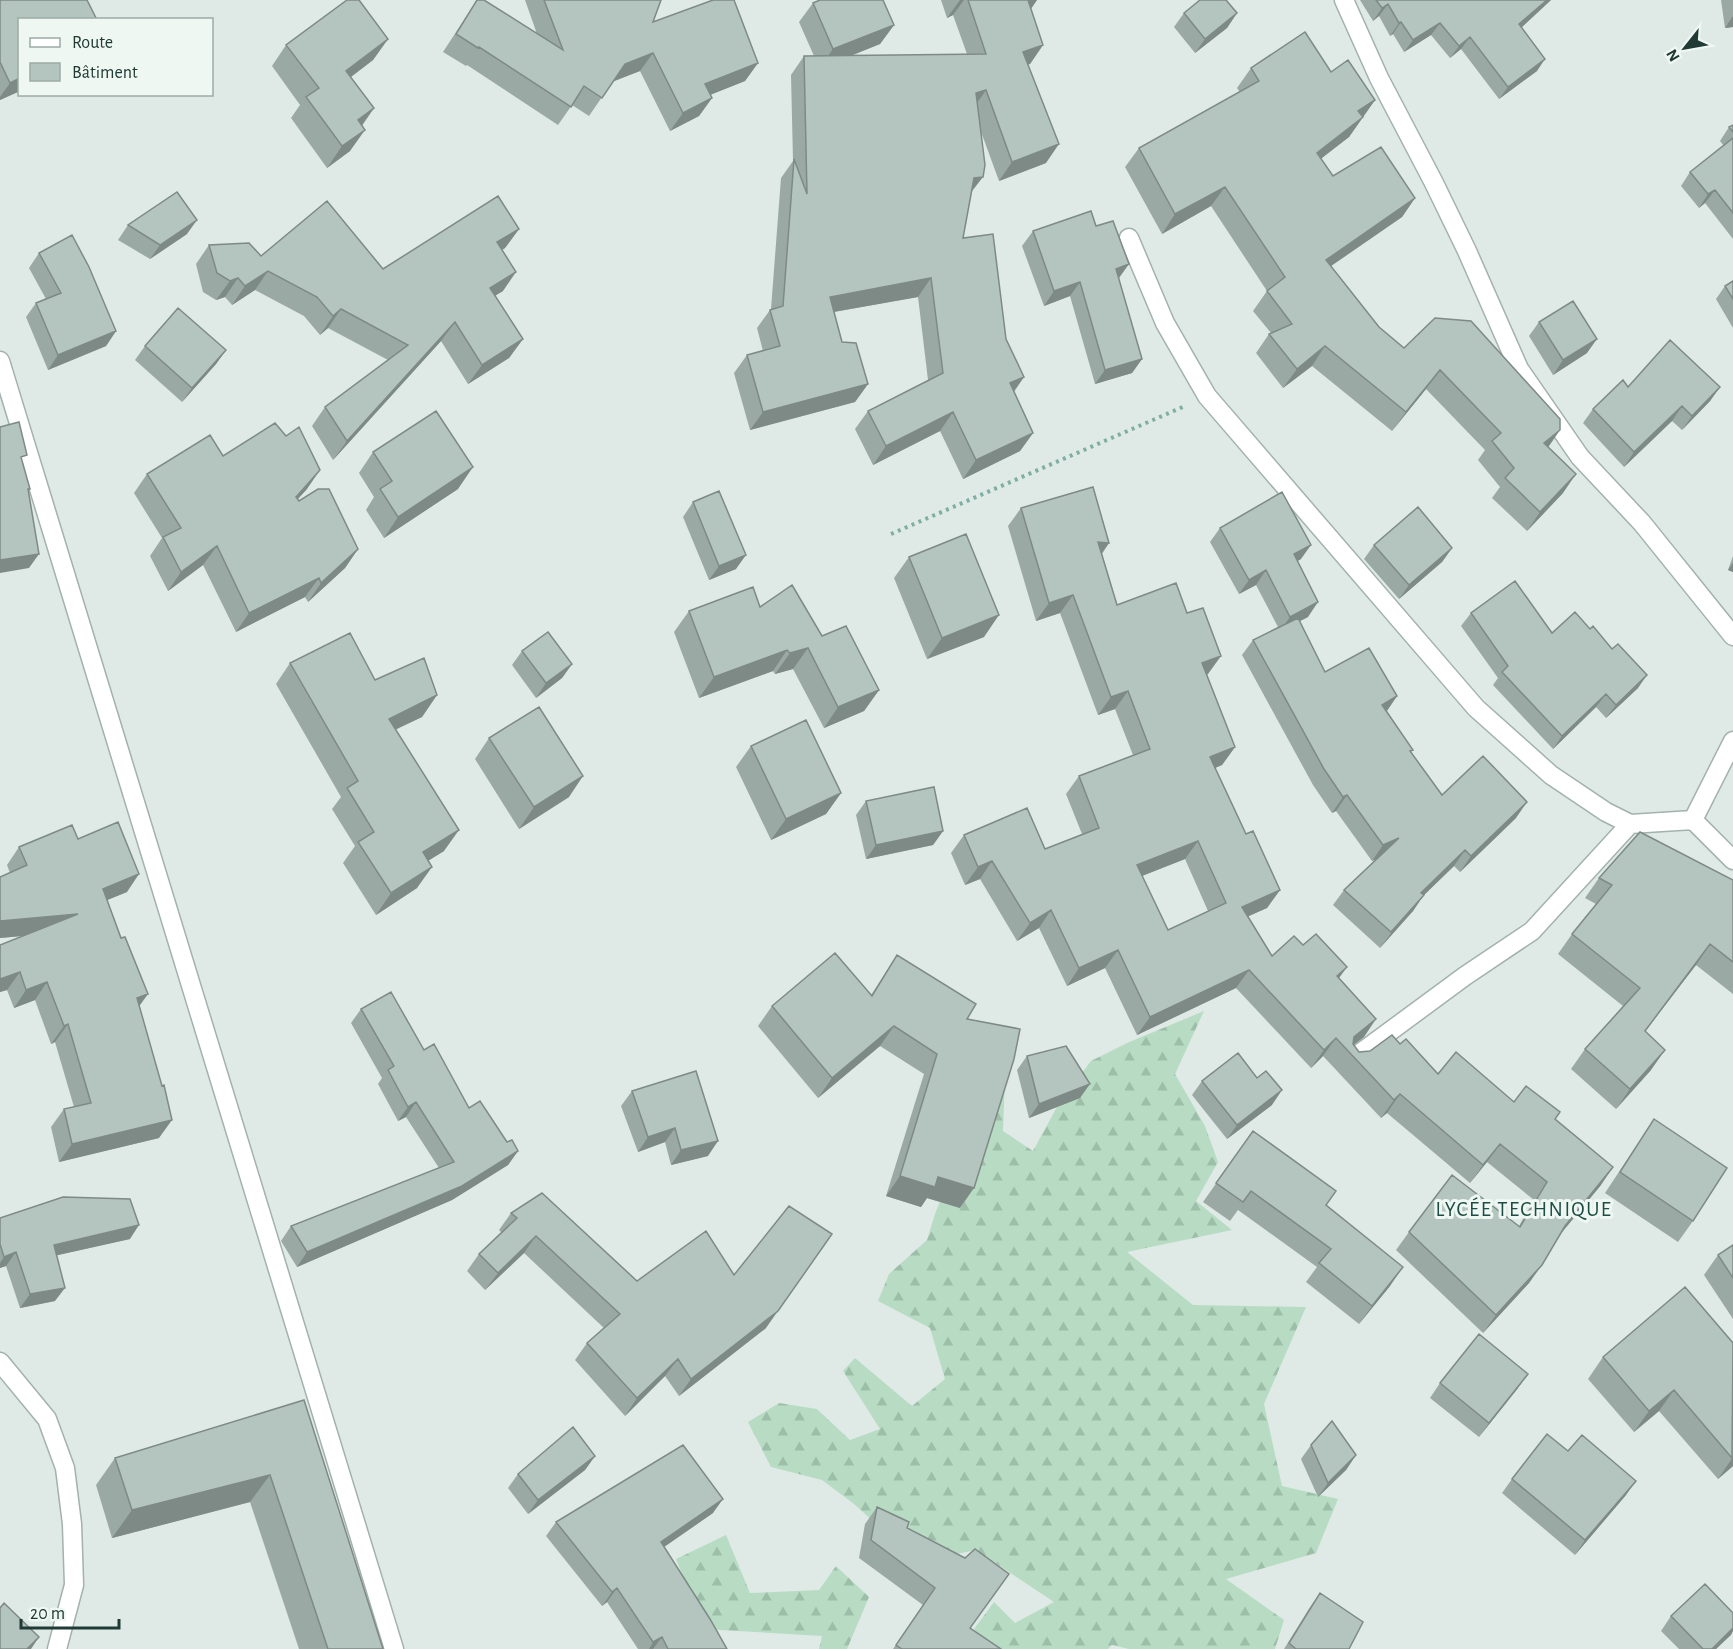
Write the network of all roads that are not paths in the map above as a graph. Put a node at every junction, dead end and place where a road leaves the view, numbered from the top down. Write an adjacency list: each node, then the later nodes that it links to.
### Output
1 (1344, 0): 4 (street)
2 (1129, 238): 7 (street)
3 (0, 361): 12 (street)
4 (1733, 636)
5 (1733, 741): 6 (street)
6 (1693, 820): 7 (street); 8 (street)
7 (1630, 824): 9 (street)
8 (1733, 860)
9 (1351, 1060)
10 (0, 1362): 11 (street)
11 (57, 1649)
12 (394, 1649)

